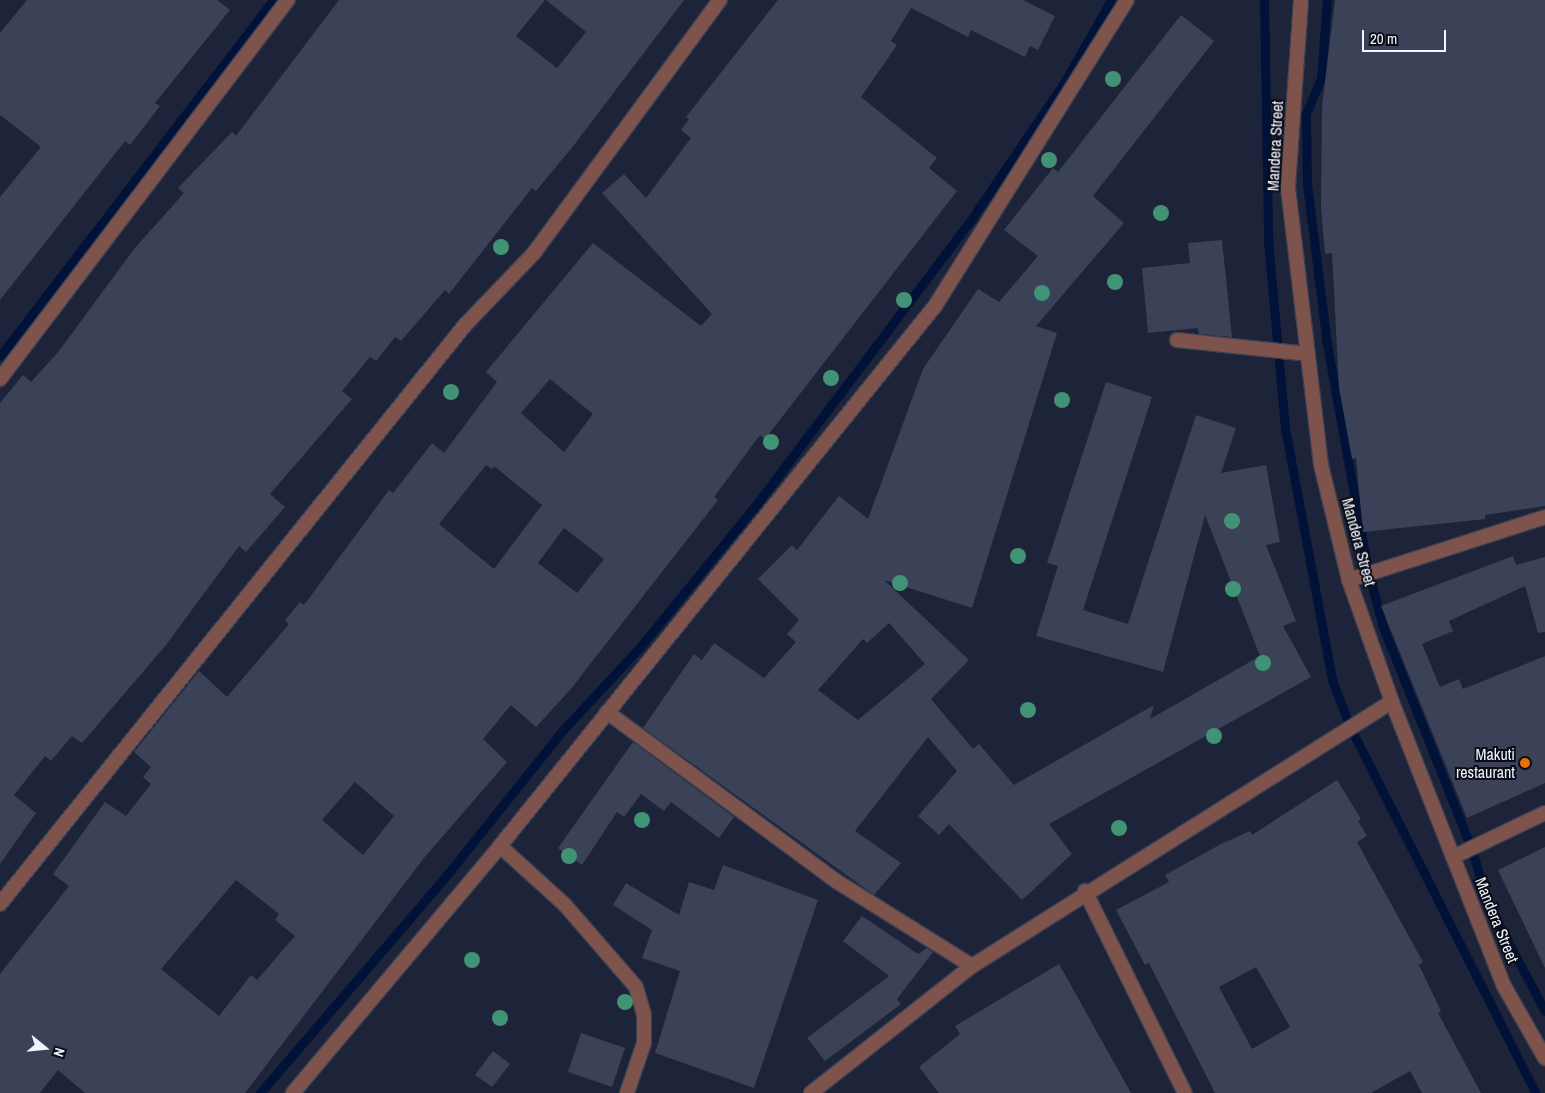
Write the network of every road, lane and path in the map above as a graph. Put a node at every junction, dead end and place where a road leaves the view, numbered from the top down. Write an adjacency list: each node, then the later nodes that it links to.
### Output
1 (288, 0): 7 (street)
2 (720, 0): 16 (street)
3 (1127, 0): 11 (street)
4 (1301, 0): 6 (street, Mandera Street)
5 (1177, 340): 6 (street)
6 (1307, 354): 9 (street, Mandera Street)
7 (0, 379)
8 (1545, 518): 9 (street)
9 (1349, 580): 10 (street, Mandera Street)
10 (1392, 702): 14 (street, Mandera Street); 15 (street)
11 (606, 712): 13 (street); 17 (street)
12 (1545, 813): 14 (street)
13 (500, 846): 19 (street); 20 (street)
14 (1453, 857): 18 (street, Mandera Street)
15 (1085, 892): 17 (street); 22 (street)
16 (0, 904)
17 (972, 966): 21 (street)
18 (1545, 1058)
19 (293, 1093)
20 (627, 1093)
21 (811, 1093)
22 (1185, 1093)

